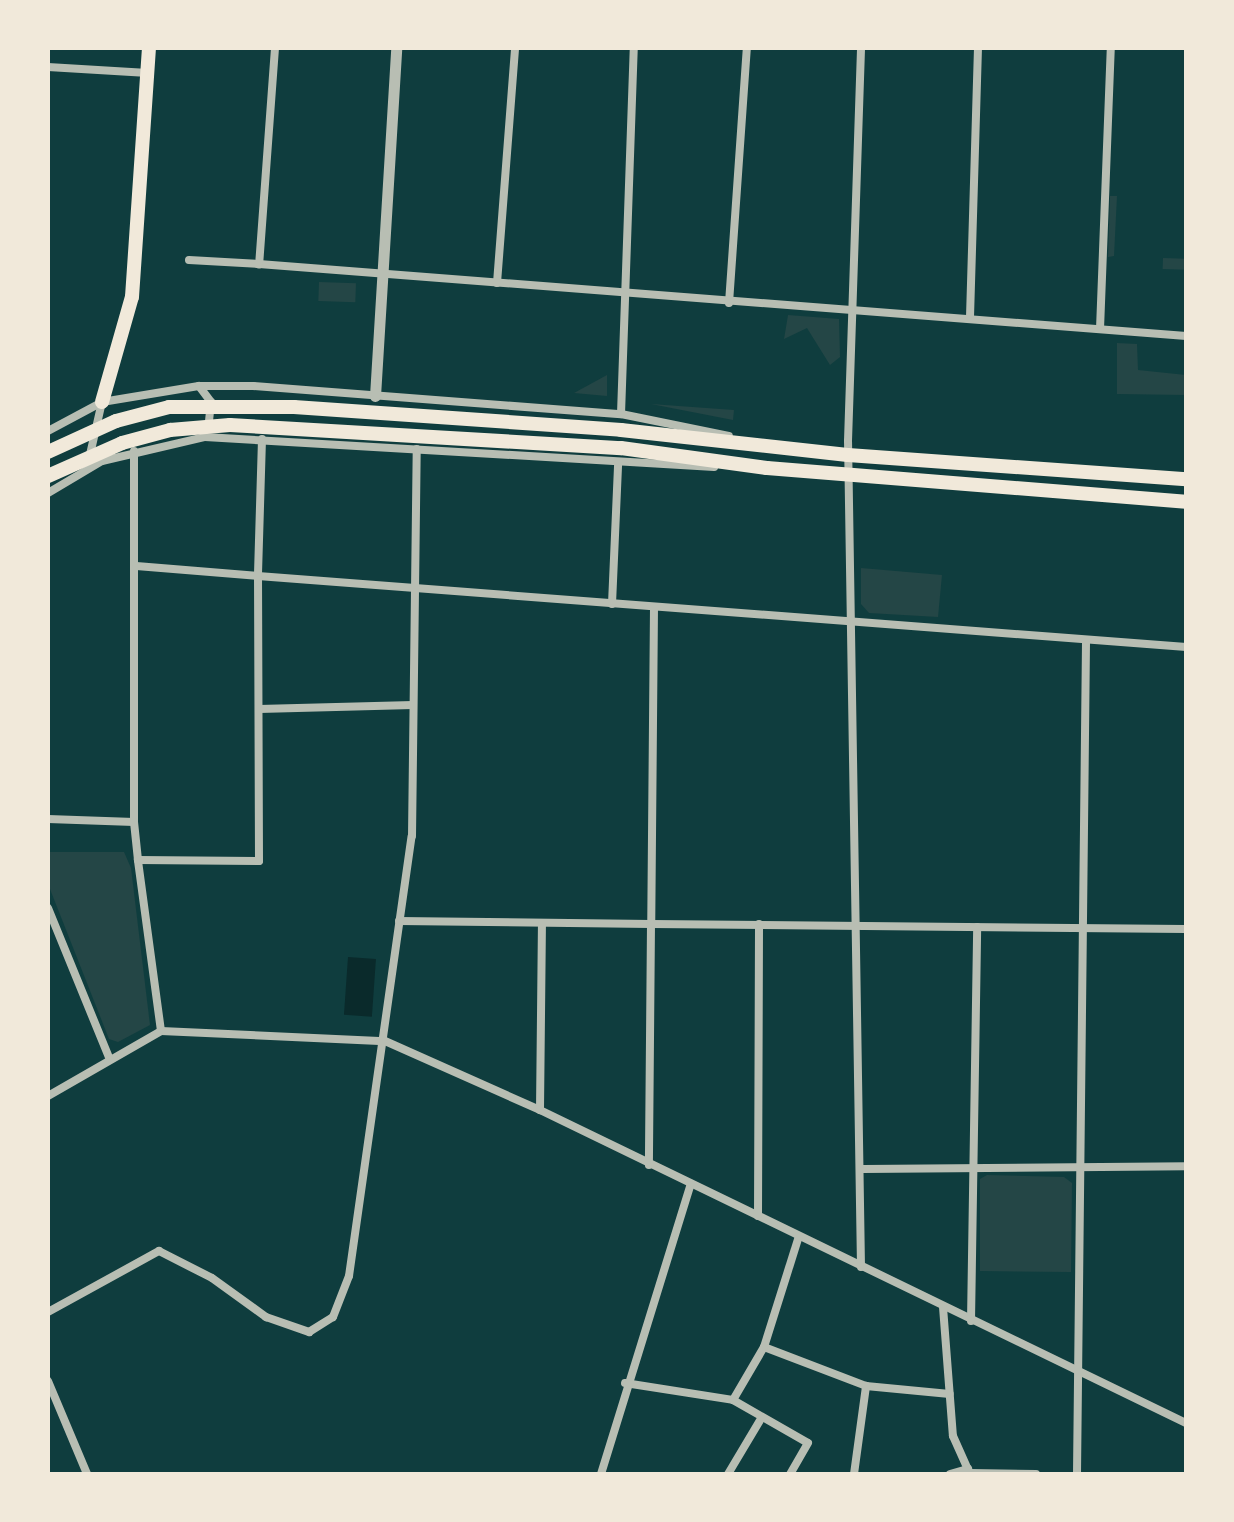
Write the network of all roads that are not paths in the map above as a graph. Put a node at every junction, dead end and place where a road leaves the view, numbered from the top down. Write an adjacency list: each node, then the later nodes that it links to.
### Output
1 (149, 48): 11 (main road)
2 (275, 48): 13 (street)
3 (396, 48): 14 (street)
4 (515, 48): 15 (street)
5 (634, 48): 16 (street)
6 (747, 48): 17 (street)
7 (861, 48): 18 (street)
8 (978, 48): 19 (street)
9 (1111, 48): 20 (street)
10 (48, 67): 11 (street)
11 (148, 73): 24 (main road)
12 (189, 260): 13 (street)
13 (259, 264): 14 (street)
14 (380, 277): 15 (street); 23 (street)
15 (497, 283): 16 (street)
16 (624, 293): 17 (street); 25 (street)
17 (729, 303): 18 (street)
18 (855, 311): 19 (street); 33 (street)
19 (970, 317): 20 (street)
20 (1100, 329): 21 (street)
21 (1186, 336)
22 (199, 386): 23 (street); 24 (street); 27 (street)
23 (375, 396): 25 (street)
24 (102, 402): 26 (street); 35 (street)
25 (621, 414): 29 (street)
26 (48, 431)
27 (205, 437): 28 (street); 31 (street)
28 (262, 439): 30 (street); 43 (street)
29 (785, 448): 32 (main road); 33 (main road)
30 (417, 449): 34 (street); 44 (street)
31 (134, 451): 35 (street); 42 (street)
32 (48, 452)
33 (848, 455): 37 (street); 39 (main road)
34 (618, 464): 36 (street); 45 (street)
35 (87, 468): 40 (street)
36 (767, 468): 37 (main road); 38 (main road)
37 (848, 475): 41 (main road); 47 (street)
38 (48, 476)
39 (1186, 479)
40 (48, 493)
41 (1186, 502)
42 (136, 566): 43 (street); 53 (street)
43 (258, 576): 44 (street); 51 (street)
44 (414, 589): 45 (street); 50 (street)
45 (612, 604): 46 (street)
46 (654, 607): 47 (street); 58 (street)
47 (855, 622): 48 (street); 60 (street)
48 (1086, 642): 49 (street); 62 (street)
49 (1186, 647)
50 (413, 705): 51 (street); 56 (street)
51 (259, 709): 54 (street)
52 (48, 819): 53 (street)
53 (134, 822): 54 (street)
54 (138, 860): 64 (street)
55 (48, 908): 66 (street)
56 (399, 921): 57 (street); 65 (street)
57 (542, 924): 58 (street); 68 (street)
58 (651, 924): 59 (street); 70 (street)
59 (759, 924): 60 (street); 75 (street)
60 (859, 927): 61 (street); 73 (street)
61 (977, 927): 62 (street); 69 (street)
62 (1082, 927): 63 (street); 71 (street)
63 (1186, 929)
64 (161, 1031): 65 (street); 66 (street)
65 (385, 1041): 68 (street); 79 (street)
66 (110, 1060): 67 (street)
67 (48, 1096)
68 (540, 1110): 70 (street)
69 (973, 1164): 71 (street); 73 (street); 80 (street)
70 (649, 1165): 74 (street)
71 (1082, 1166): 72 (street); 82 (street)
72 (1186, 1166)
73 (863, 1169): 77 (street)
74 (691, 1184): 75 (street); 84 (street)
75 (758, 1216): 76 (street)
76 (799, 1236): 77 (street); 81 (street)
77 (861, 1267): 78 (street)
78 (943, 1307): 80 (street); 86 (street)
79 (48, 1312)
80 (971, 1321): 82 (street)
81 (764, 1347): 85 (street); 87 (street)
82 (1080, 1376): 89 (street); 98 (street)
83 (48, 1381): 91 (street)
84 (625, 1383): 87 (street); 92 (street)
85 (866, 1386): 86 (street); 95 (street)
86 (950, 1394): 90 (street)
87 (733, 1400): 88 (street)
88 (762, 1417): 93 (street); 94 (street)
89 (1186, 1423)
90 (969, 1472): 96 (street); 97 (street)
91 (87, 1474)
92 (601, 1474)
93 (728, 1474)
94 (790, 1474)
95 (854, 1474)
96 (950, 1474)
97 (1036, 1474)
98 (1077, 1474)

